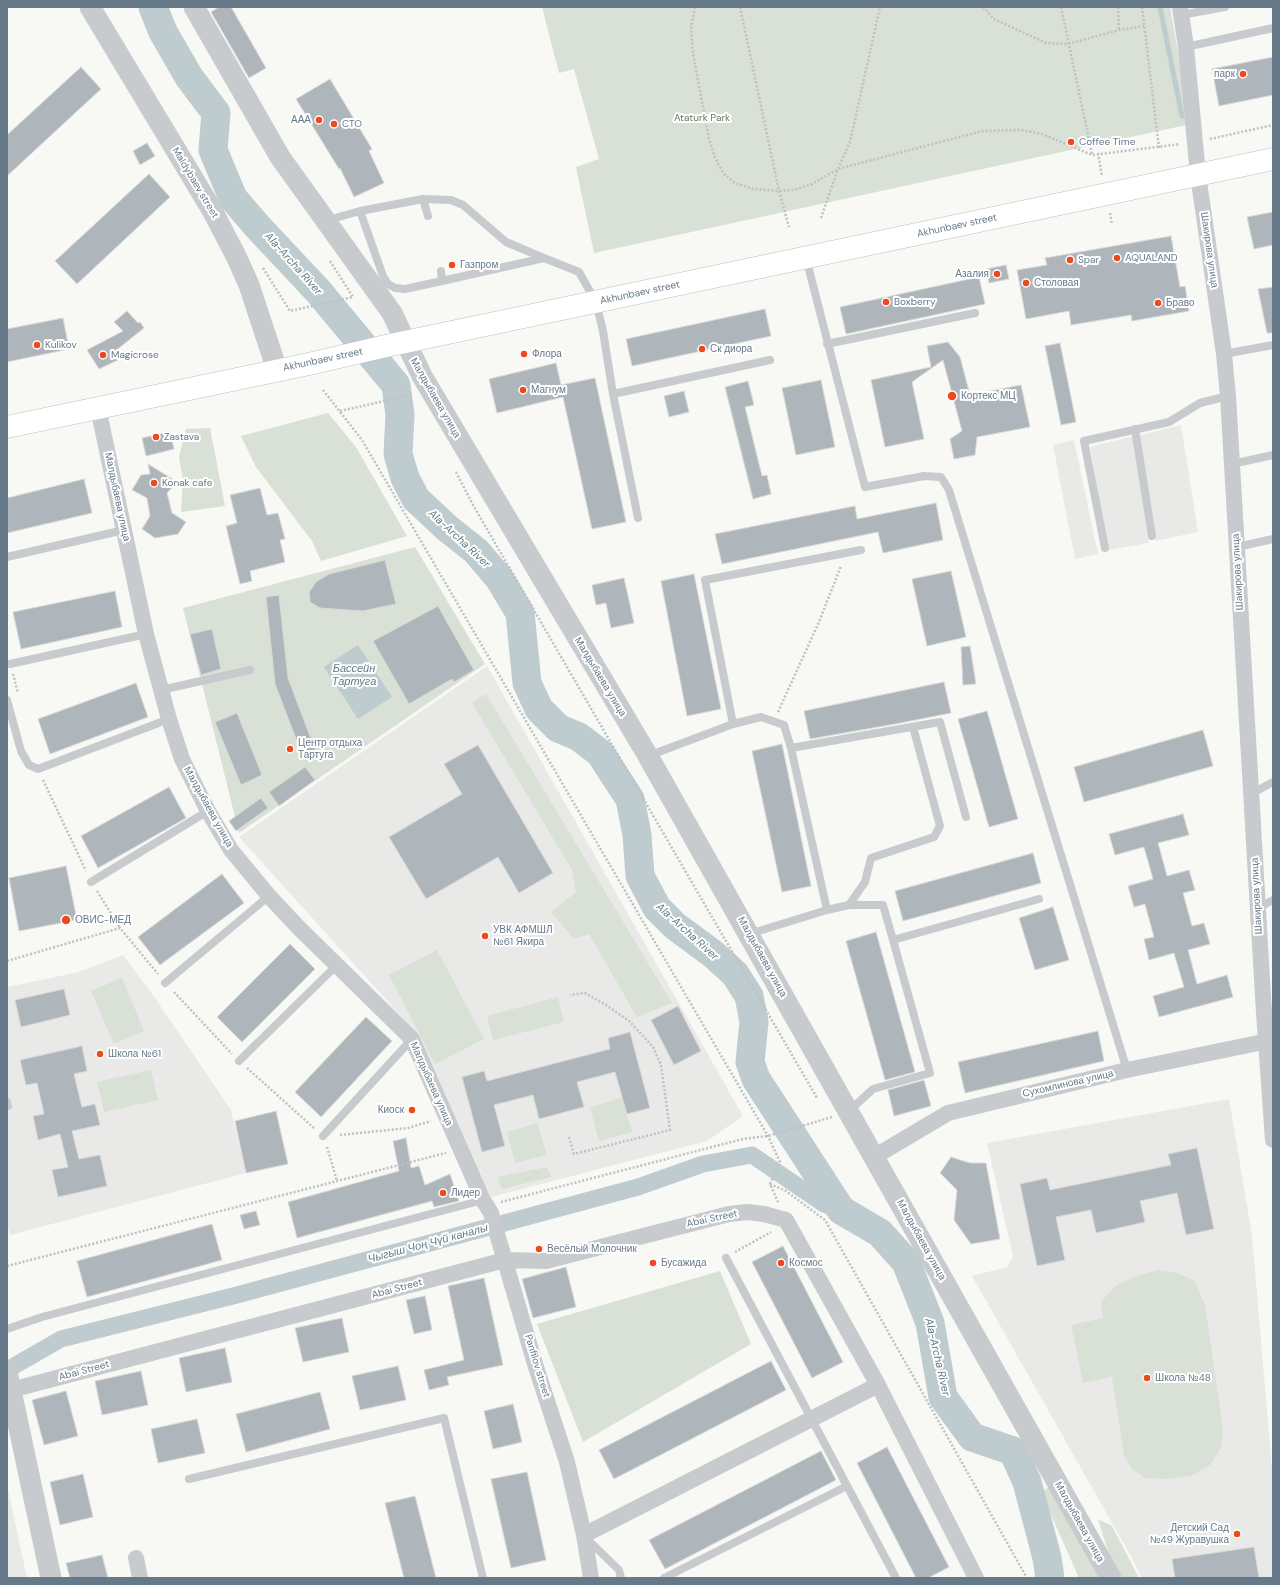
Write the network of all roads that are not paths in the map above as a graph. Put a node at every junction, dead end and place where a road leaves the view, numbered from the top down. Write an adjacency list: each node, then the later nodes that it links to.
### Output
1 (90, 7): 24 (street, Maldybaev street)
2 (194, 7): 12 (street)
3 (1224, 7): 4 (lane)
4 (1181, 11): 6 (street, Шакирова улица)
5 (1273, 28): 6 (lane)
6 (1186, 47): 8 (street, Шакирова улица)
7 (1273, 159): 8 (main road, Akhunbaev street)
8 (1198, 175): 14 (main road, Akhunbaev street); 22 (street, Шакирова улица)
9 (423, 199): 10 (lane); 11 (lane); 13 (lane)
10 (360, 211): 12 (lane); 16 (lane)
11 (428, 216)
12 (326, 221): 19 (street)
13 (544, 258): 16 (lane); 17 (lane)
14 (806, 258): 17 (main road, Akhunbaev street); 20 (lane)
15 (441, 271): 16 (lane)
16 (442, 281)
17 (596, 302): 19 (main road, Akhunbaev street); 25 (lane)
18 (975, 313): 20 (lane)
19 (395, 344): 24 (main road, Akhunbaev street); 49 (street, Малдыбаева улица)
20 (827, 344): 69 (lane)
21 (1273, 345): 22 (lane)
22 (1224, 354): 26 (street, Шакирова улица)
23 (770, 360): 25 (lane)
24 (277, 370): 27 (main road, Akhunbaev street)
25 (614, 394): 32 (lane)
26 (1228, 396): 29 (lane); 31 (street, Шакирова улица)
27 (98, 408): 28 (main road, Akhunbaev street); 33 (street, Малдыбаева улица)
28 (7, 428)
29 (1135, 429): 34 (lane); 37 (lane)
30 (1273, 455): 31 (lane)
31 (1232, 464): 36 (street, Шакирова улица)
32 (638, 518)
33 (124, 530): 39 (lane); 40 (street, Малдыбаева улица)
34 (1152, 536)
35 (1273, 539): 36 (lane)
36 (1237, 547): 51 (street, Шакирова улица)
37 (1104, 548)
38 (861, 550): 46 (lane)
39 (7, 557)
40 (146, 634): 41 (lane); 43 (street, Малдыбаева улица)
41 (10, 664)
42 (250, 670): 43 (lane)
43 (161, 690): 45 (street, Малдыбаева улица)
44 (7, 700): 45 (lane)
45 (169, 719): 52 (street, Малдыбаева улица)
46 (733, 724): 48 (lane); 49 (lane)
47 (914, 727): 48 (lane); 53 (lane); 58 (lane)
48 (791, 748): 60 (lane)
49 (648, 756): 61 (street, Малдыбаева улица)
50 (1273, 782): 51 (lane)
51 (1251, 794): 59 (street, Шакирова улица)
52 (208, 811): 54 (lane); 55 (street, Малдыбаева улица)
53 (966, 817)
54 (91, 882)
55 (269, 896): 63 (street, Малдыбаева улица); 64 (lane)
56 (1039, 899): 62 (lane)
57 (1273, 900): 59 (lane)
58 (849, 905): 60 (lane); 62 (lane)
59 (1258, 908): 65 (street, Шакирова улица)
60 (826, 910): 61 (lane)
61 (749, 934): 70 (street, Малдыбаева улица)
62 (893, 940): 70 (lane)
63 (337, 965): 66 (street, Малдыбаева улица); 68 (lane)
64 (165, 982)
65 (1268, 1010): 67 (street, Шакирова улица)
66 (412, 1039): 71 (lane); 74 (street, Малдыбаева улица)
67 (1269, 1041): 69 (street, Сухомлинова улица); 72 (street, Шакирова улица)
68 (239, 1061)
69 (1127, 1070): 73 (street, Сухомлинова улица)
70 (849, 1111): 73 (street, Малдыбаева улица)
71 (323, 1136)
72 (1273, 1140)
73 (874, 1157): 93 (street, Малдыбаева улица)
74 (487, 1207): 76 (street, Panfilov street); 77 (lane)
75 (726, 1258): 80 (lane)
76 (505, 1260): 78 (street, Abai Street); 79 (street, Abai Street); 83 (street, Panfilov street)
77 (7, 1329)
78 (9, 1380): 85 (street, Abai Street)
79 (878, 1384): 80 (street); 92 (street)
80 (811, 1419): 82 (lane); 83 (street)
81 (189, 1479): 87 (lane)
82 (847, 1486): 90 (lane); 91 (lane)
83 (584, 1535): 88 (street, Panfilov street); 89 (lane)
84 (136, 1558): 86 (street)
85 (51, 1578)
86 (140, 1578)
87 (482, 1578)
88 (591, 1578)
89 (621, 1578)
90 (664, 1578)
91 (895, 1578)
92 (976, 1578)
93 (1110, 1578)

